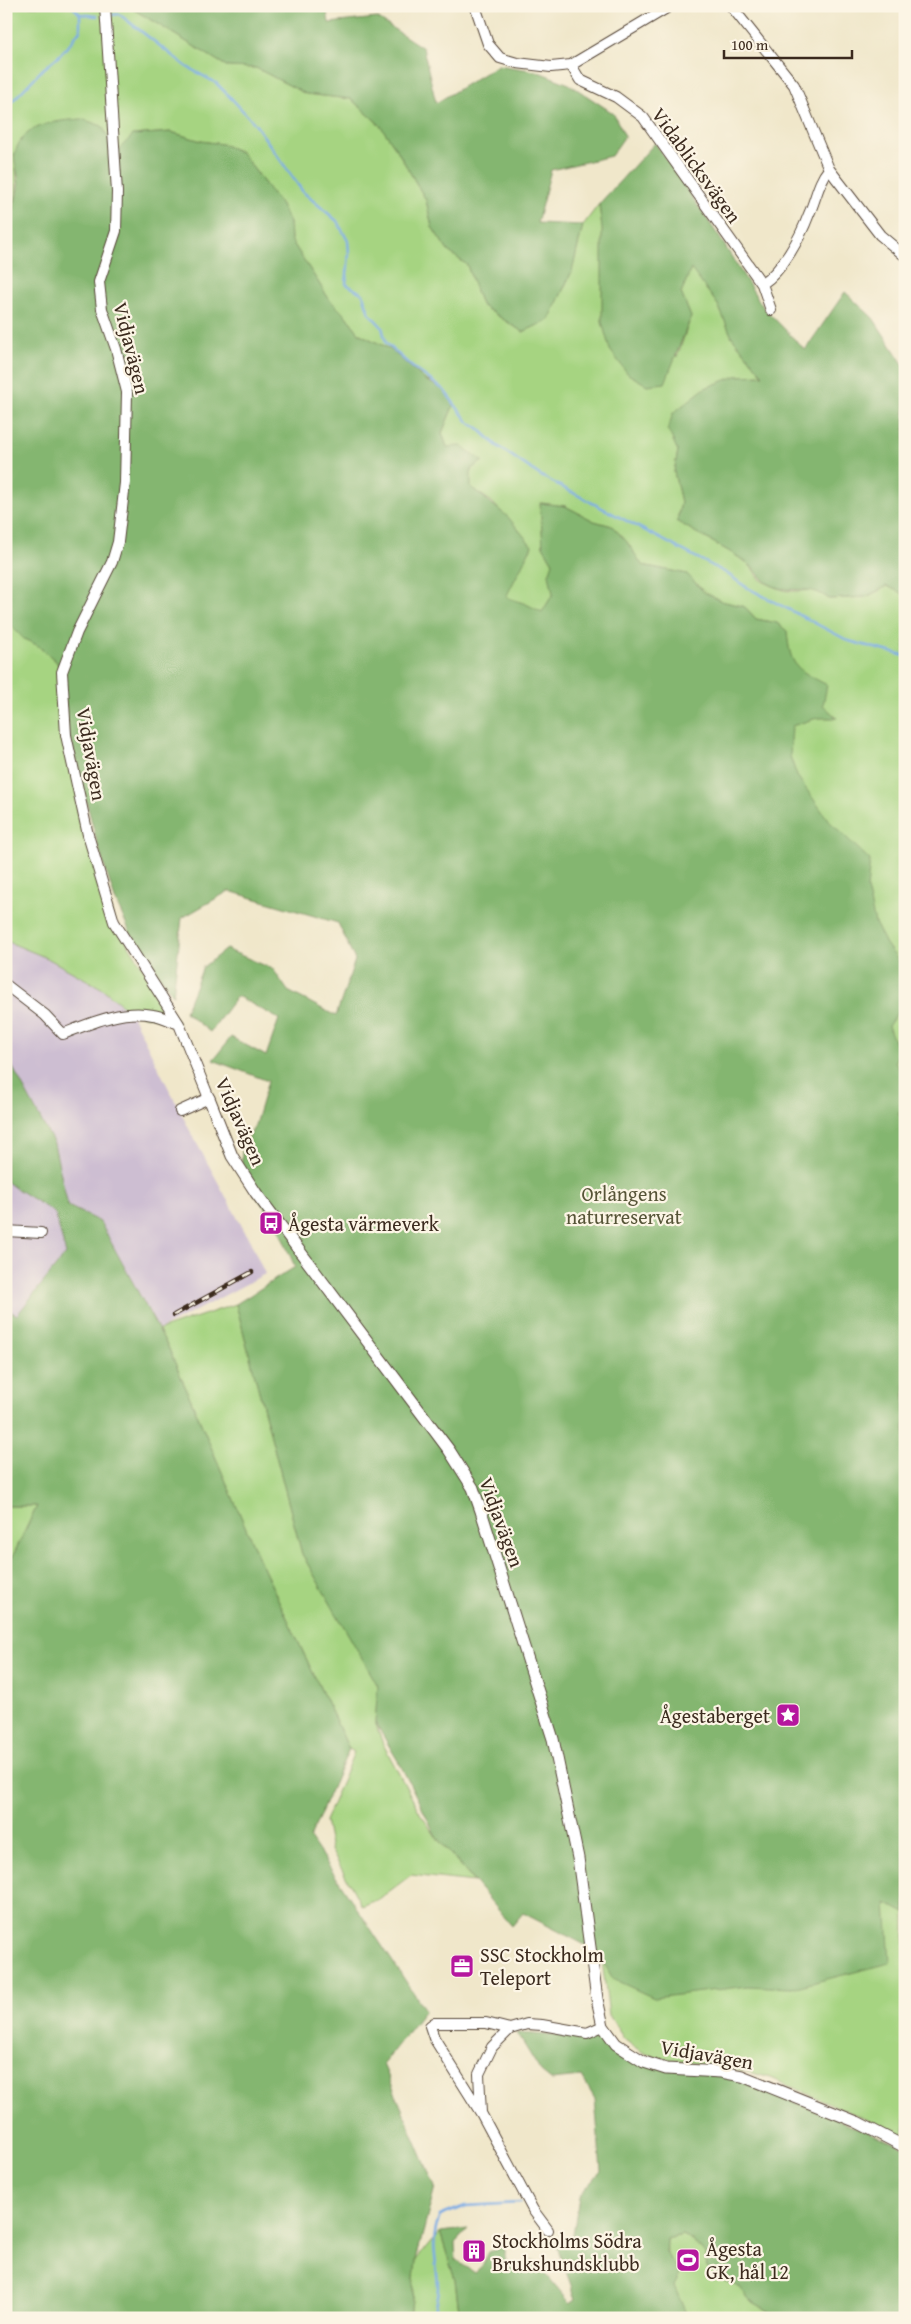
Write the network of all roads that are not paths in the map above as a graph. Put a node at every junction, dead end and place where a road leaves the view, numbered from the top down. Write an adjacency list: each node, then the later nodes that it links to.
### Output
1 (105, 6): 11 (street, Vidjavägen)
2 (476, 6): 5 (street)
3 (670, 6): 5 (street)
4 (731, 6): 6 (street)
5 (571, 65): 8 (street, Vidablicksvägen)
6 (829, 168): 7 (street); 8 (street)
7 (905, 256)
8 (762, 284): 9 (street, Vidablicksvägen)
9 (771, 310)
10 (6, 985): 11 (street)
11 (179, 1024): 12 (street, Vidjavägen)
12 (208, 1098): 13 (street); 16 (street, Vidjavägen)
13 (180, 1111)
14 (6, 1231): 15 (street)
15 (41, 1234)
16 (603, 2026): 17 (street); 19 (street, Vidjavägen)
17 (510, 2029): 18 (street); 18 (street)
18 (481, 2113): 20 (street)
19 (905, 2147)
20 (548, 2230)

